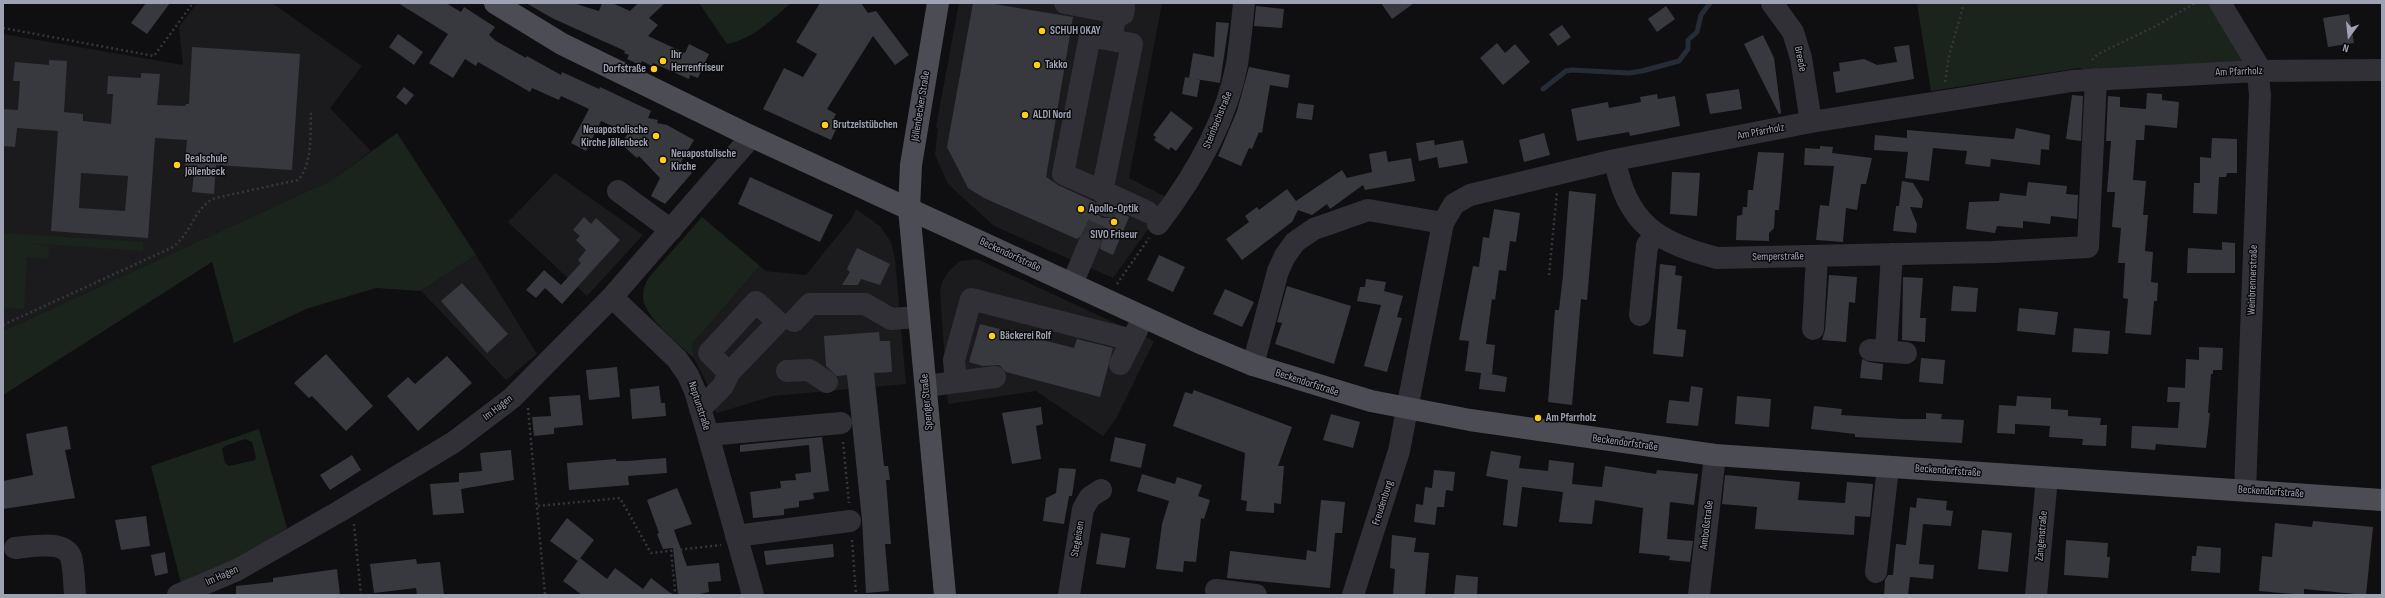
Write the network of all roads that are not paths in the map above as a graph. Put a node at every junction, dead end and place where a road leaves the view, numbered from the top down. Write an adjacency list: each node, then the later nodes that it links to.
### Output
1 (495, 3): 13 (main road)
2 (938, 3): 17 (main road, Jöllenbecker Straße)
3 (1065, 3): 7 (street)
4 (1244, 3): 16 (street, Steinbachstraße)
5 (1772, 3): 12 (street, Breede)
6 (2220, 3): 10 (street, Weinbrennerstraße)
7 (1121, 10): 8 (street)
8 (1111, 40): 16 (street); 16 (street)
9 (2382, 70): 10 (street, Am Pfarrholz)
10 (2257, 71): 11 (street, Am Pfarrholz); 49 (street, Weinbrennerstraße)
11 (2096, 79): 12 (street, Am Pfarrholz); 22 (street, Semperstraße)
12 (1811, 122): 14 (street, Am Pfarrholz)
13 (751, 136): 17 (main road); 19 (street, Im Hagen)
14 (1615, 160): 18 (street, Am Pfarrholz); 20 (street, Semperstraße)
15 (618, 191): 19 (street)
16 (1107, 198)
17 (909, 209): 24 (main road, Beckendorfstraße); 28 (main road, Spenger Straße)
18 (1443, 223): 34 (street); 42 (street, Am Pfarrholz)
19 (671, 230): 25 (street, Im Hagen)
20 (1657, 235): 23 (street, Semperstraße); 26 (street)
21 (1089, 244): 24 (street)
22 (1892, 254): 23 (street, Semperstraße); 32 (street)
23 (1817, 256): 30 (street)
24 (1072, 284): 27 (main road, Beckendorfstraße)
25 (612, 297): 41 (street, Neptunstraße); 57 (street, Im Hagen)
26 (1640, 315)
27 (1143, 316): 31 (street); 34 (main road, Beckendorfstraße)
28 (919, 317): 29 (street); 40 (main road, Spenger Straße)
29 (794, 321)
30 (1813, 329)
31 (1132, 340): 33 (street); 39 (street)
32 (1888, 351)
33 (1120, 364)
34 (1253, 365): 42 (main road, Beckendorfstraße)
35 (788, 371): 38 (street)
36 (729, 373): 41 (street)
37 (995, 377): 39 (street)
38 (827, 382)
39 (956, 382): 40 (street)
40 (926, 386): 59 (main road, Spenger Straße)
41 (700, 408): 44 (street, Neptunstraße)
42 (1408, 409): 45 (main road, Beckendorfstraße); 62 (street, Freudenburg)
43 (841, 423): 44 (street)
44 (708, 435): 52 (street, Neptunstraße)
45 (1715, 455): 46 (main road, Beckendorfstraße); 63 (street, Amboßstraße)
46 (1888, 468): 47 (main road, Beckendorfstraße); 54 (street)
47 (2047, 478): 49 (main road, Beckendorfstraße); 64 (street, Zangenstraße)
48 (1101, 490): 60 (street, Stegeisen)
49 (2245, 490): 50 (main road, Beckendorfstraße)
50 (2382, 500)
51 (850, 521): 52 (street)
52 (737, 539): 58 (street, Neptunstraße)
53 (15, 548): 56 (street)
54 (1876, 572)
55 (1216, 590): 61 (street)
56 (75, 595)
57 (178, 595)
58 (753, 595)
59 (945, 595)
60 (1069, 595)
61 (1256, 595)
62 (1353, 595)
63 (1699, 595)
64 (2036, 595)

